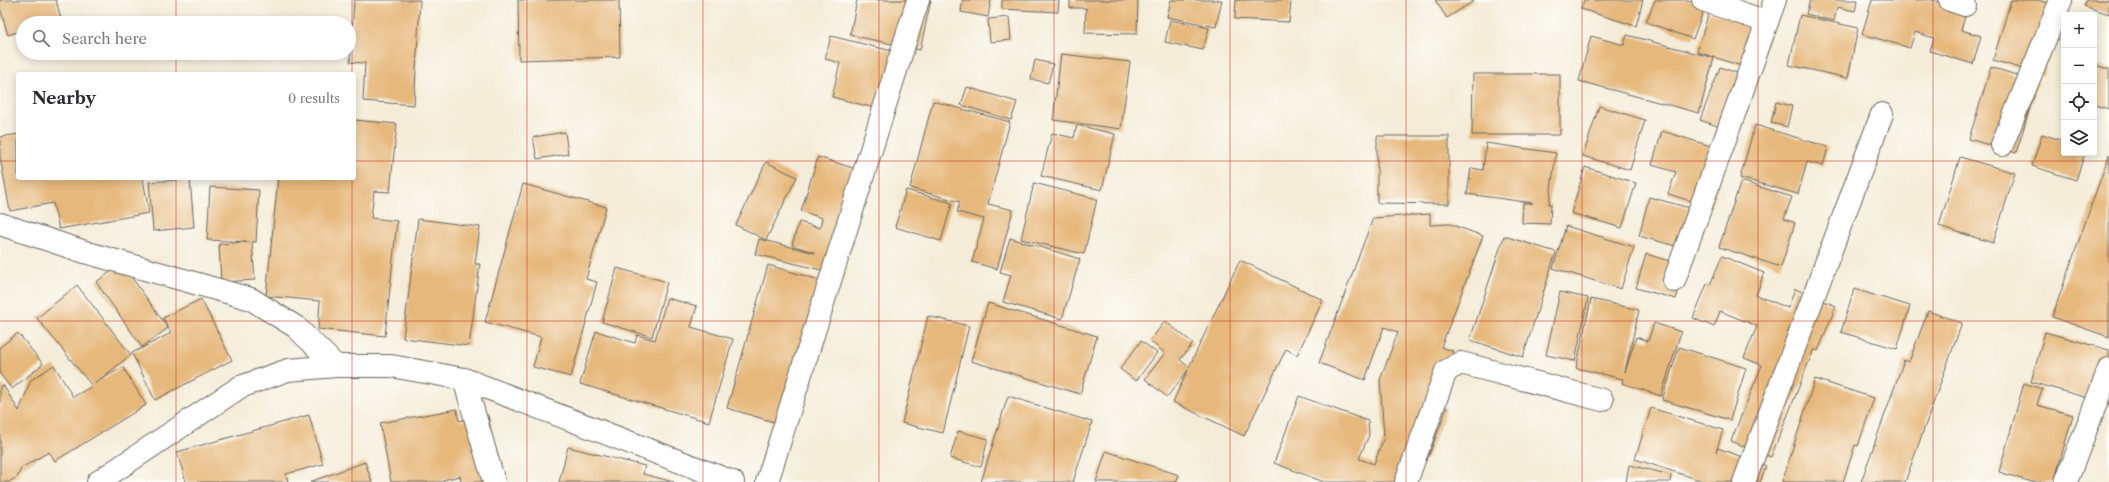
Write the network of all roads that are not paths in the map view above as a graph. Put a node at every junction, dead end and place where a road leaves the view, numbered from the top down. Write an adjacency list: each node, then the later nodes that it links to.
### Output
1 (918, 0): 17 (street)
2 (1703, 0): 5 (street)
3 (1775, 0): 5 (street)
4 (2061, 0): 7 (street)
5 (1767, 22): 9 (street)
6 (1882, 114): 19 (street)
7 (2002, 145)
8 (0, 224): 10 (street)
9 (1674, 281)
10 (336, 366): 12 (street); 14 (street)
11 (2109, 369): 20 (street)
12 (464, 379): 15 (street); 16 (street)
13 (1602, 400): 18 (street)
14 (98, 482)
15 (494, 482)
16 (733, 482)
17 (768, 482)
18 (1406, 482)
19 (1744, 482)
20 (2066, 482)

